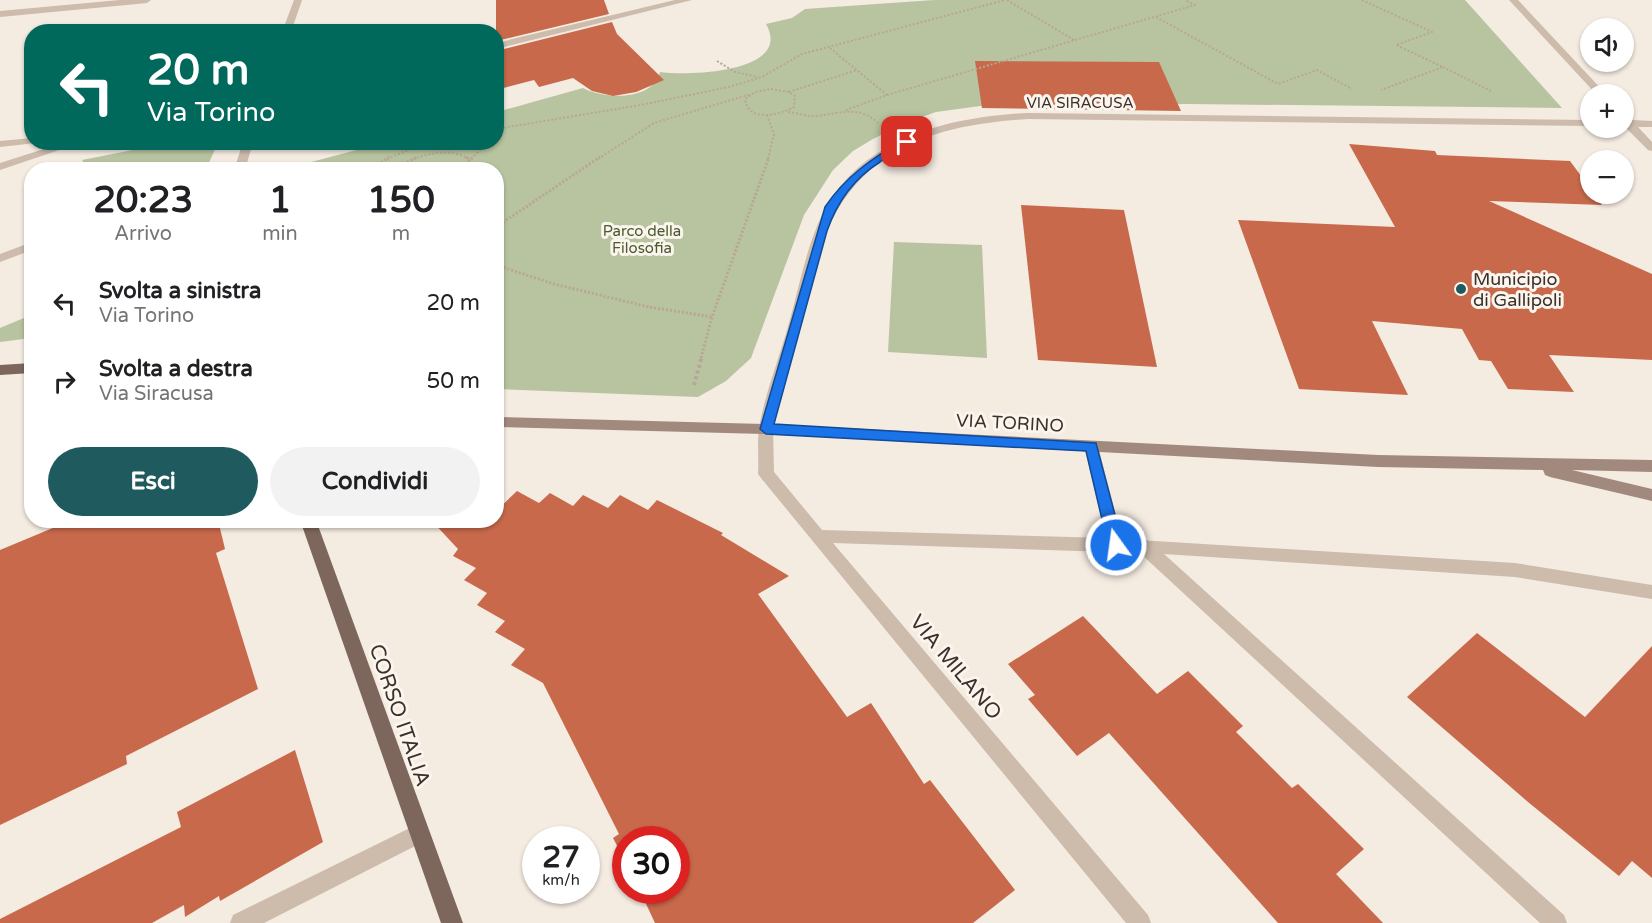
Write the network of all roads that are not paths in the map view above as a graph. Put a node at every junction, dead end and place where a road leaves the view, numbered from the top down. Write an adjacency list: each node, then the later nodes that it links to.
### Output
1 (147, 0): 7 (street)
2 (298, 0): 8 (street)
3 (629, 0): 6 (street)
4 (688, 0): 6 (street)
5 (1513, 0): 10 (street)
6 (633, 11): 9 (street)
7 (0, 14)
8 (289, 24)
9 (504, 44)
10 (1592, 84)
11 (1634, 122): 13 (street)
12 (1580, 123): 25 (street, VIA SIRACUSA)
13 (1652, 124)
14 (1634, 130): 17 (street)
15 (24, 142): 16 (street)
16 (0, 144)
17 (1652, 148)
18 (54, 150): 19 (street)
19 (0, 168)
20 (24, 249): 21 (street)
21 (0, 258)
22 (24, 368): 23 (main road)
23 (0, 370)
24 (504, 423): 25 (street, VIA TORINO)
25 (766, 429): 26 (street, VIA TORINO); 31 (street, VIA MILANO)
26 (1091, 446): 27 (street, VIA TORINO); 32 (street)
27 (1521, 465): 28 (street, VIA TORINO); 29 (street, VIA TORINO)
28 (1652, 466)
29 (1652, 495)
30 (311, 528): 35 (main road, CORSO ITALIA)
31 (818, 536): 32 (street); 38 (street, VIA MILANO)
32 (1116, 545): 33 (street)
33 (1144, 546): 34 (street); 39 (street)
34 (1652, 592)
35 (418, 834): 36 (street); 37 (main road, CORSO ITALIA)
36 (241, 923)
37 (452, 923)
38 (1140, 923)
39 (1556, 923)

